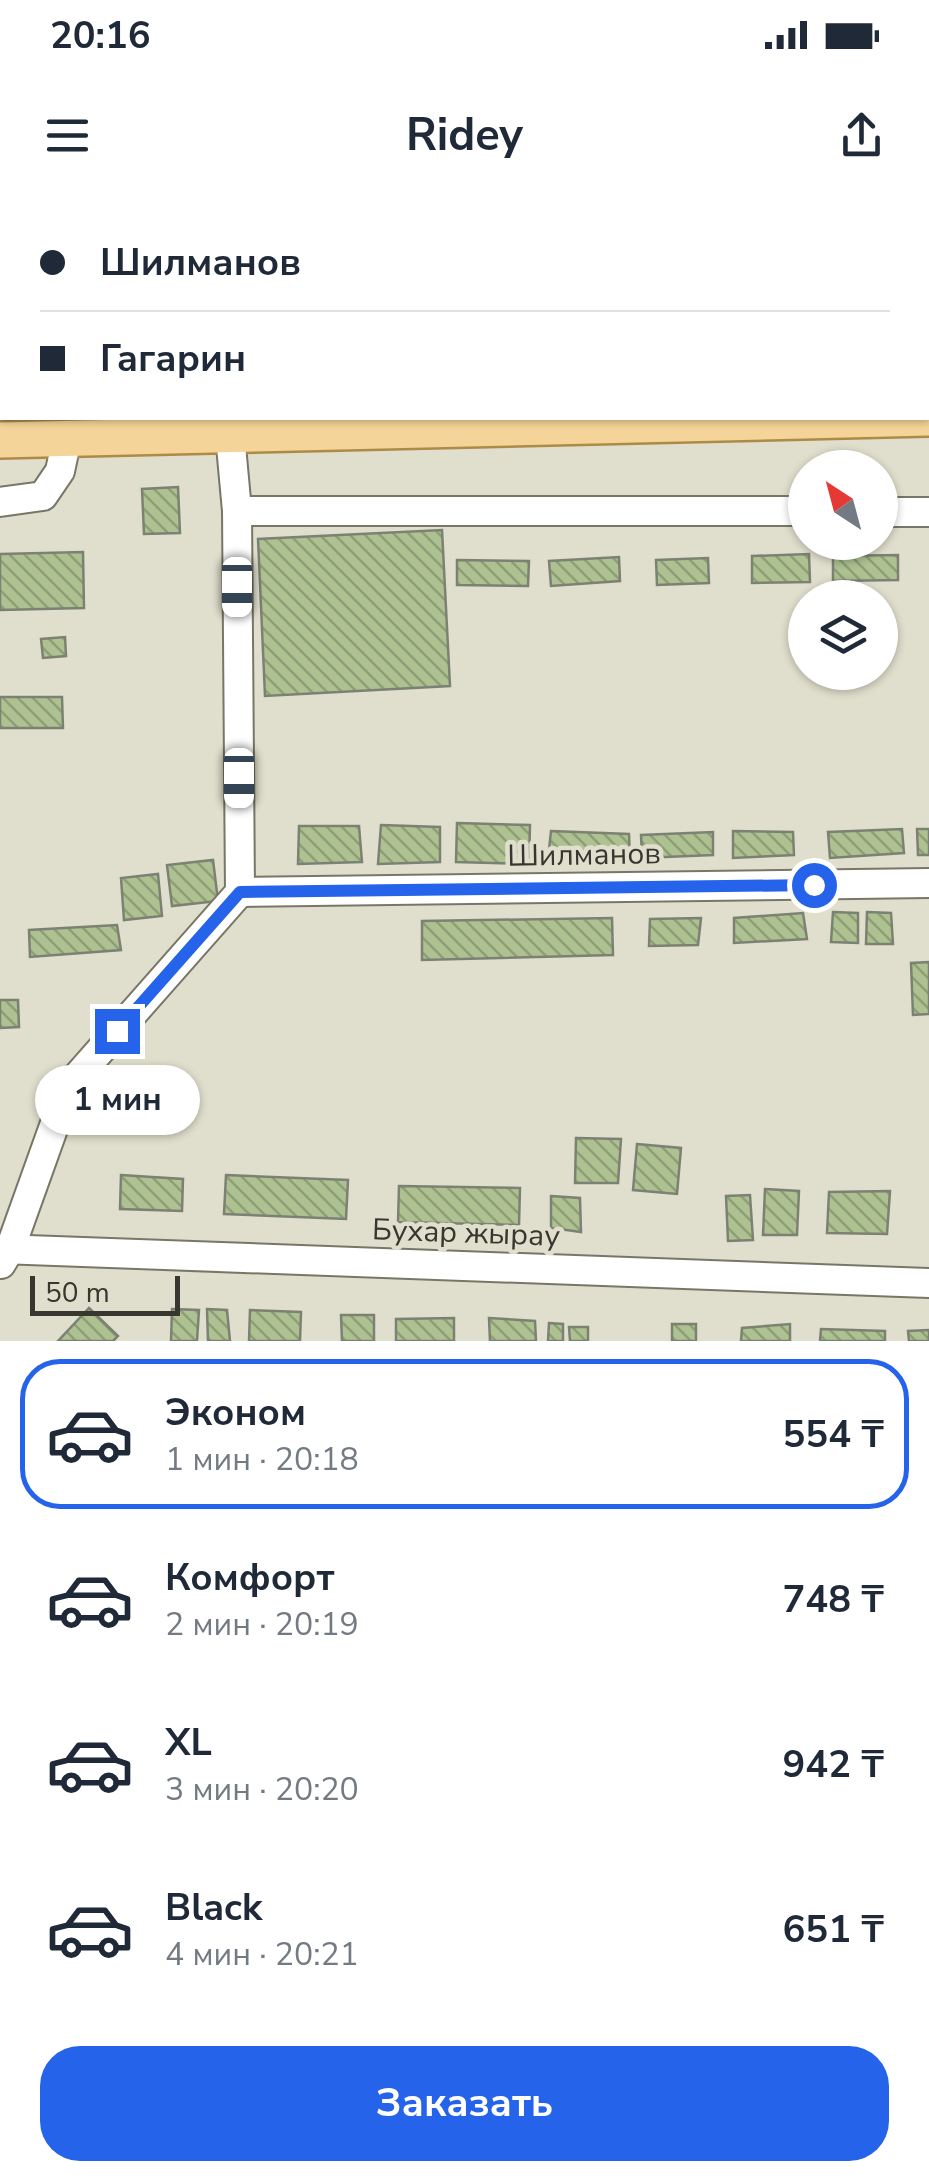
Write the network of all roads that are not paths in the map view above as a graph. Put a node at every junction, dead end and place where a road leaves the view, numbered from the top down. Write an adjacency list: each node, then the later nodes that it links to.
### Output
1 (842, 420): 2 (main road)
2 (230, 434): 3 (main road); 6 (street)
3 (67, 438): 4 (main road); 5 (street)
4 (0, 440)
5 (0, 502)
6 (236, 511): 7 (street); 11 (street)
7 (788, 512)
8 (898, 512): 9 (street)
9 (929, 512)
10 (929, 883): 11 (street, Шилманов)
11 (240, 892): 12 (street)
12 (3, 1254): 13 (street, Бухар жырау)
13 (929, 1282)

